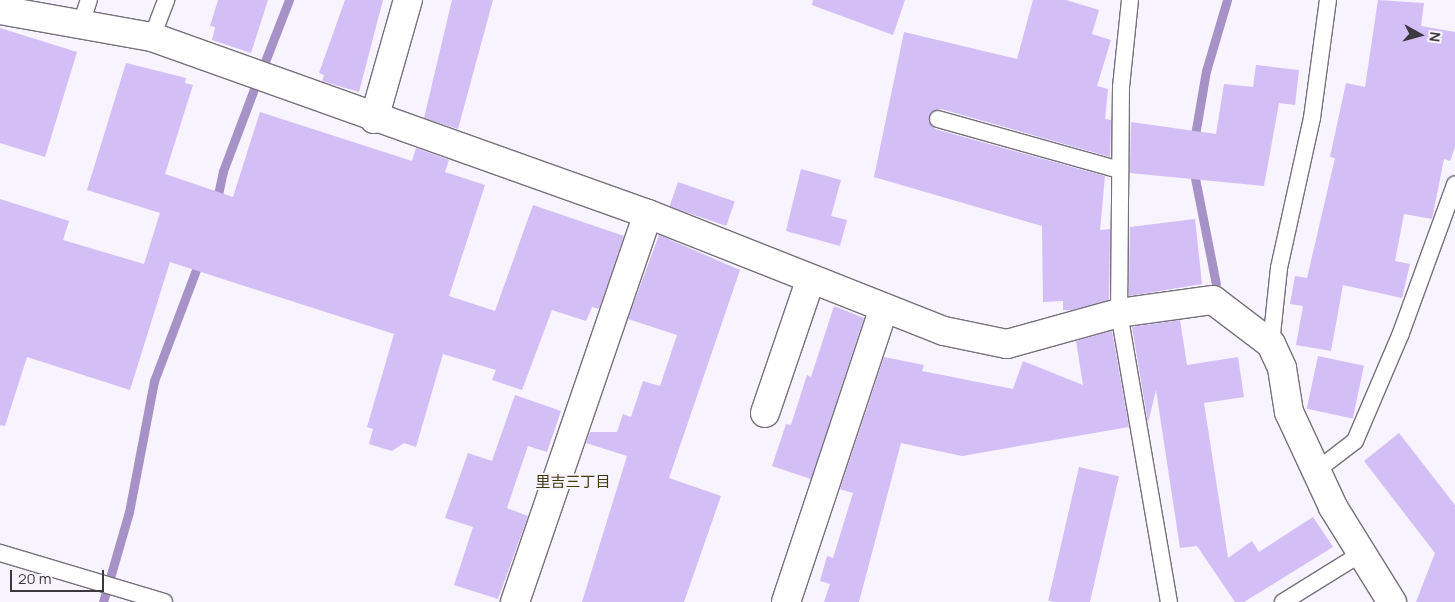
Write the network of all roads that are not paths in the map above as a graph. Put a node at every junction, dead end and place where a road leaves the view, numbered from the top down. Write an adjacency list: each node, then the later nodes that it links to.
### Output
1 (166, 0): 7 (lane)
2 (408, 0): 8 (street)
3 (1130, 0): 10 (lane)
4 (1328, 0): 16 (lane)
5 (0, 10): 6 (street)
6 (85, 12): 7 (street)
7 (152, 37): 8 (street)
8 (374, 119): 12 (street)
9 (938, 119): 10 (lane)
10 (1120, 170): 15 (lane)
11 (1455, 185): 18 (lane)
12 (648, 214): 13 (street); 22 (street)
13 (810, 281): 14 (street); 17 (street)
14 (884, 308): 15 (street); 23 (street)
15 (1119, 313): 16 (street); 24 (lane)
16 (1271, 344): 18 (street)
17 (765, 413)
18 (1316, 471): 20 (street)
19 (0, 553): 21 (lane)
20 (1362, 553): 25 (lane); 26 (street)
21 (164, 602)
22 (515, 602)
23 (786, 602)
24 (1169, 602)
25 (1283, 602)
26 (1392, 602)

